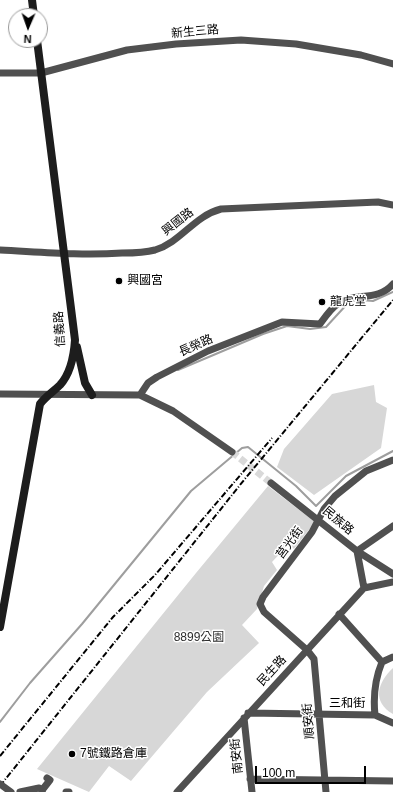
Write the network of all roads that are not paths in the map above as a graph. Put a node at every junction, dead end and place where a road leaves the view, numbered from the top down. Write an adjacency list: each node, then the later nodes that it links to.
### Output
1 (38, 48): 4 (street, 信義路)
2 (393, 64): 4 (street, 新生三路)
3 (0, 73): 4 (street, 新生三路)
4 (41, 73): 7 (street, 信義路)
5 (393, 205): 7 (street, 興國路)
6 (0, 250): 7 (street, 興國路)
7 (63, 254): 9 (street, 信義路)
8 (393, 284): 13 (street, 長榮路)
9 (76, 340): 11 (street, 信義路); 12 (street)
10 (0, 394): 11 (street)
11 (47, 395): 12 (street); 24 (street, 信義路)
12 (92, 395): 13 (street)
13 (140, 395): 14 (street)
14 (232, 452)
15 (393, 460): 17 (street, 莒光街)
16 (271, 483): 17 (street, 民族路)
17 (319, 519): 19 (street, 民族路); 25 (street, 莒光街)
18 (393, 526): 19 (street)
19 (356, 551): 20 (street, 民族路); 22 (street)
20 (393, 574)
21 (393, 582): 22 (street)
22 (364, 588): 23 (street, 民生路)
23 (339, 614): 25 (street, 民生路); 27 (street)
24 (0, 627)
25 (307, 650): 28 (street, 順安街); 30 (street, 民生路)
26 (393, 657): 27 (street)
27 (382, 662): 29 (street)
28 (320, 715): 29 (street, 三和街); 30 (street, 三和街); 34 (street, 順安街)
29 (375, 715): 31 (street)
30 (246, 716): 33 (street, 南安街); 42 (street, 民生路)
31 (393, 723)
32 (47, 778): 37 (street)
33 (250, 779): 34 (street); 43 (street, 南安街)
34 (325, 781): 35 (street); 44 (street, 順安街)
35 (393, 781)
36 (0, 784): 38 (street, bridge)
37 (41, 790): 39 (street)
38 (11, 792)
39 (20, 792)
40 (66, 792): 41 (street)
41 (69, 792)
42 (177, 792)
43 (252, 792)
44 (326, 792)

